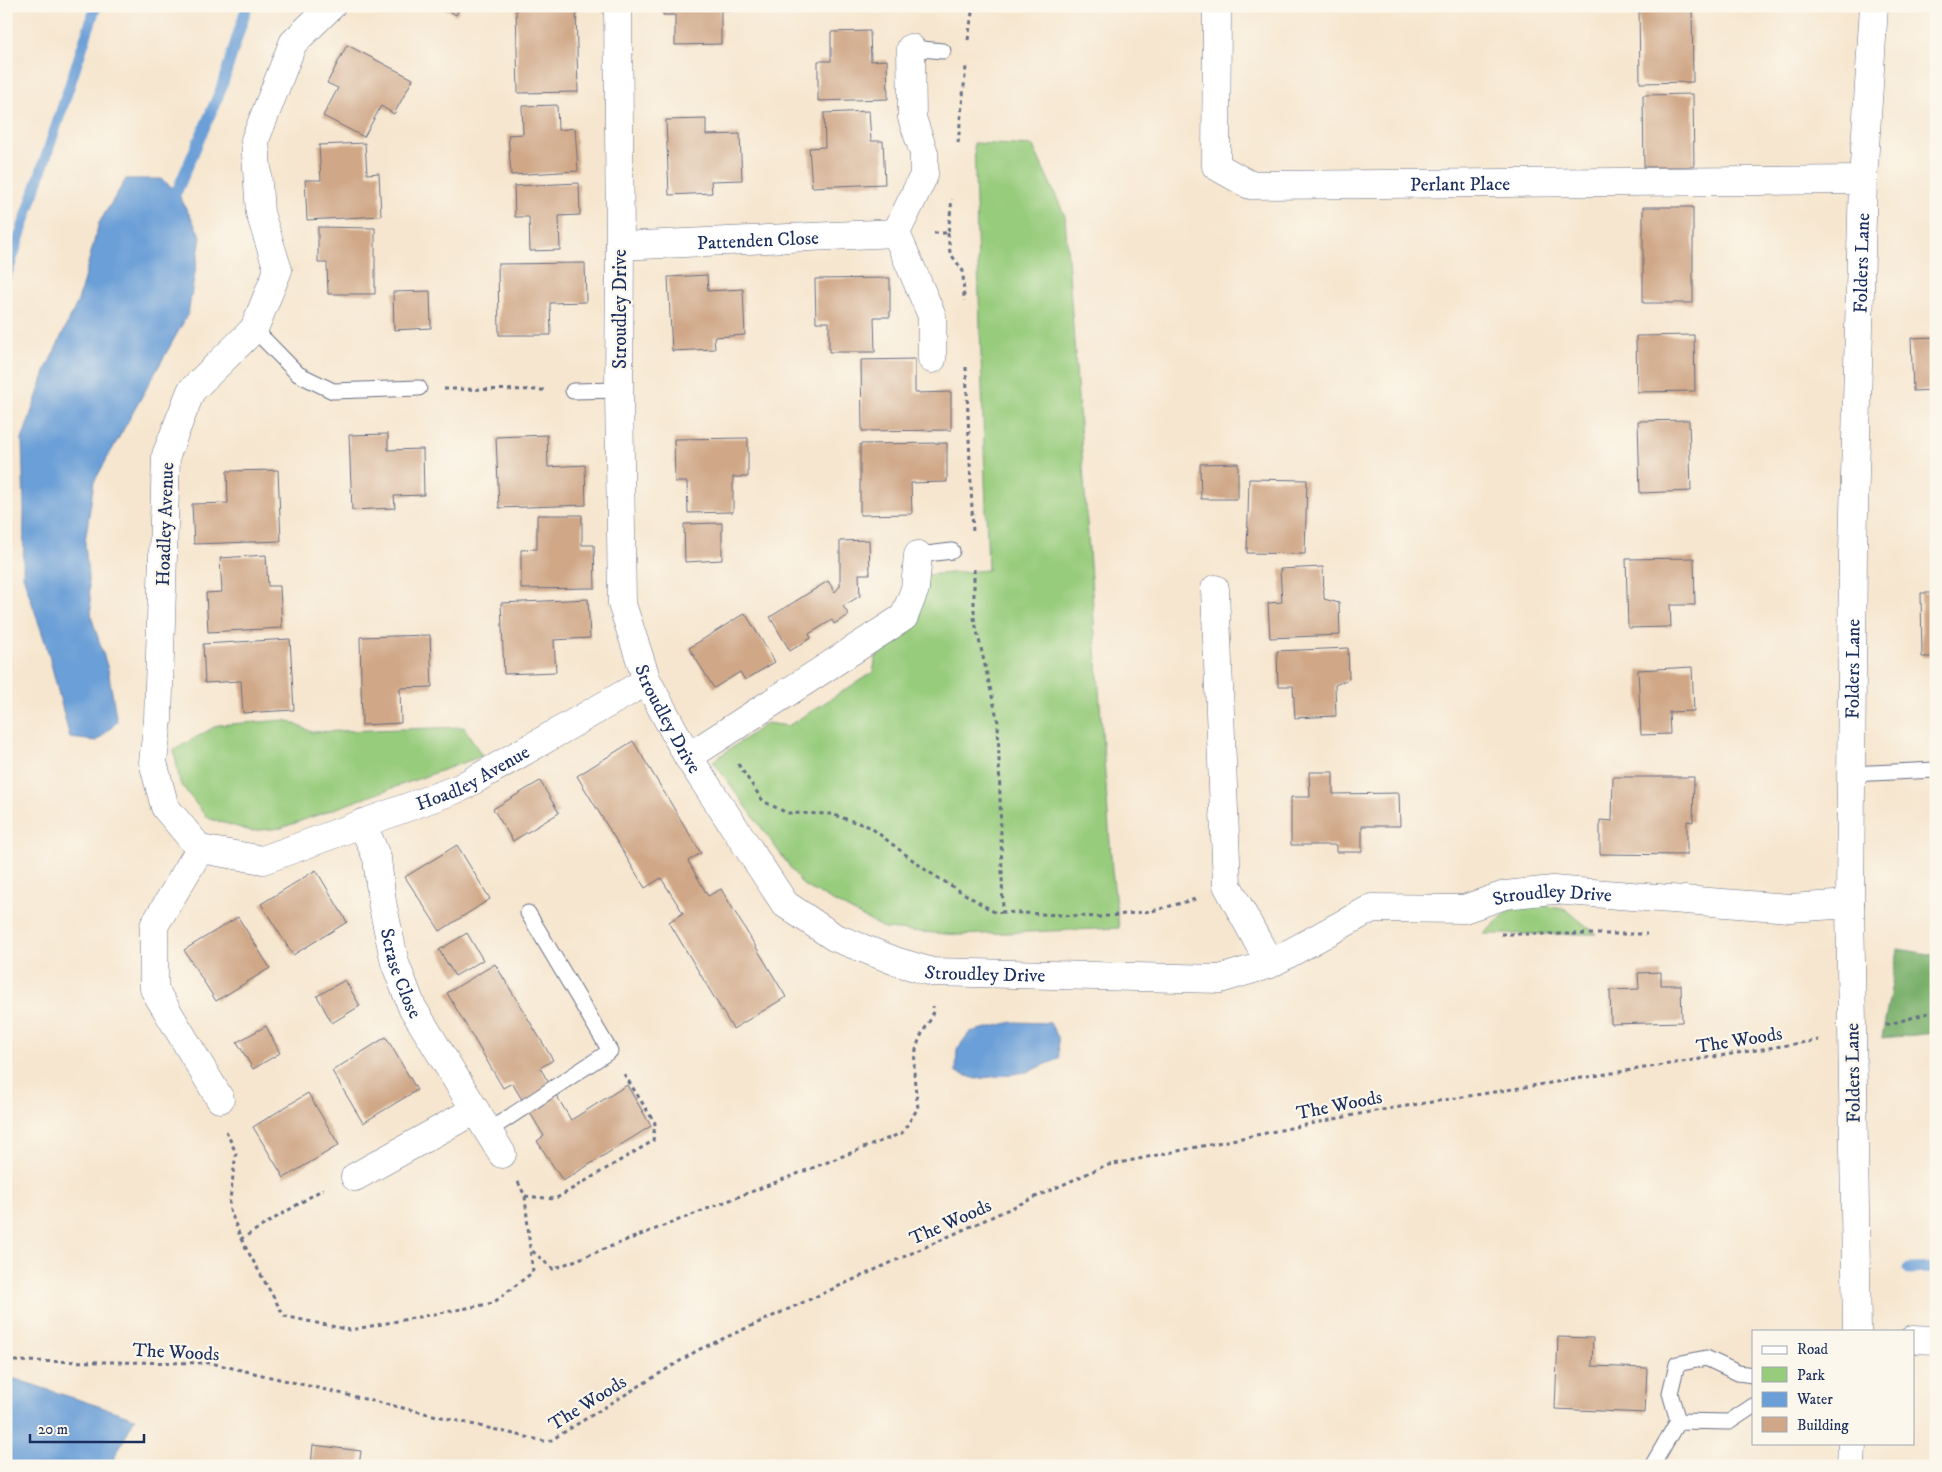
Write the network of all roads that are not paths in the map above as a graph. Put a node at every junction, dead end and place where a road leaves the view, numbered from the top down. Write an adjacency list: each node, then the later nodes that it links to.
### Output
1 (331, 6): 10 (street, Hoadley Avenue)
2 (618, 6): 9 (street, Stroudley Drive)
3 (1874, 6): 7 (street, Folders Lane)
4 (1217, 11): 7 (street, Perlant Place)
5 (911, 48): 6 (lane); 8 (street)
6 (944, 51)
7 (1863, 180): 21 (street, Folders Lane)
8 (896, 234): 9 (street, Pattenden Close); 11 (street)
9 (620, 246): 14 (street, Stroudley Drive)
10 (254, 329): 12 (lane); 23 (street, Hoadley Avenue)
11 (932, 359)
12 (419, 388)
13 (573, 390): 14 (lane)
14 (619, 390): 18 (street, Stroudley Drive)
15 (952, 551): 16 (lane)
16 (918, 555): 19 (street)
17 (1215, 589): 26 (street)
18 (647, 681): 19 (street, Stroudley Drive); 22 (street, Hoadley Avenue)
19 (688, 757): 26 (street, Stroudley Drive)
20 (1936, 770): 21 (lane)
21 (1850, 774): 24 (street, Folders Lane)
22 (362, 824): 23 (street, Hoadley Avenue); 28 (street, Scrase Close)
23 (200, 850): 27 (street)
24 (1850, 904): 26 (street, Stroudley Drive); 31 (street, Folders Lane)
25 (528, 913): 28 (lane)
26 (1270, 964)
27 (220, 1099)
28 (481, 1120): 29 (street, Scrase Close); 30 (street)
29 (502, 1154)
30 (355, 1177)
31 (1857, 1330)
32 (1914, 1339): 33 (street)
33 (1936, 1340)
34 (1752, 1375): 36 (lane)
35 (1752, 1407): 36 (lane)
36 (1678, 1421): 38 (lane)
37 (1852, 1444): 39 (street)
38 (1652, 1466)
39 (1851, 1466)

